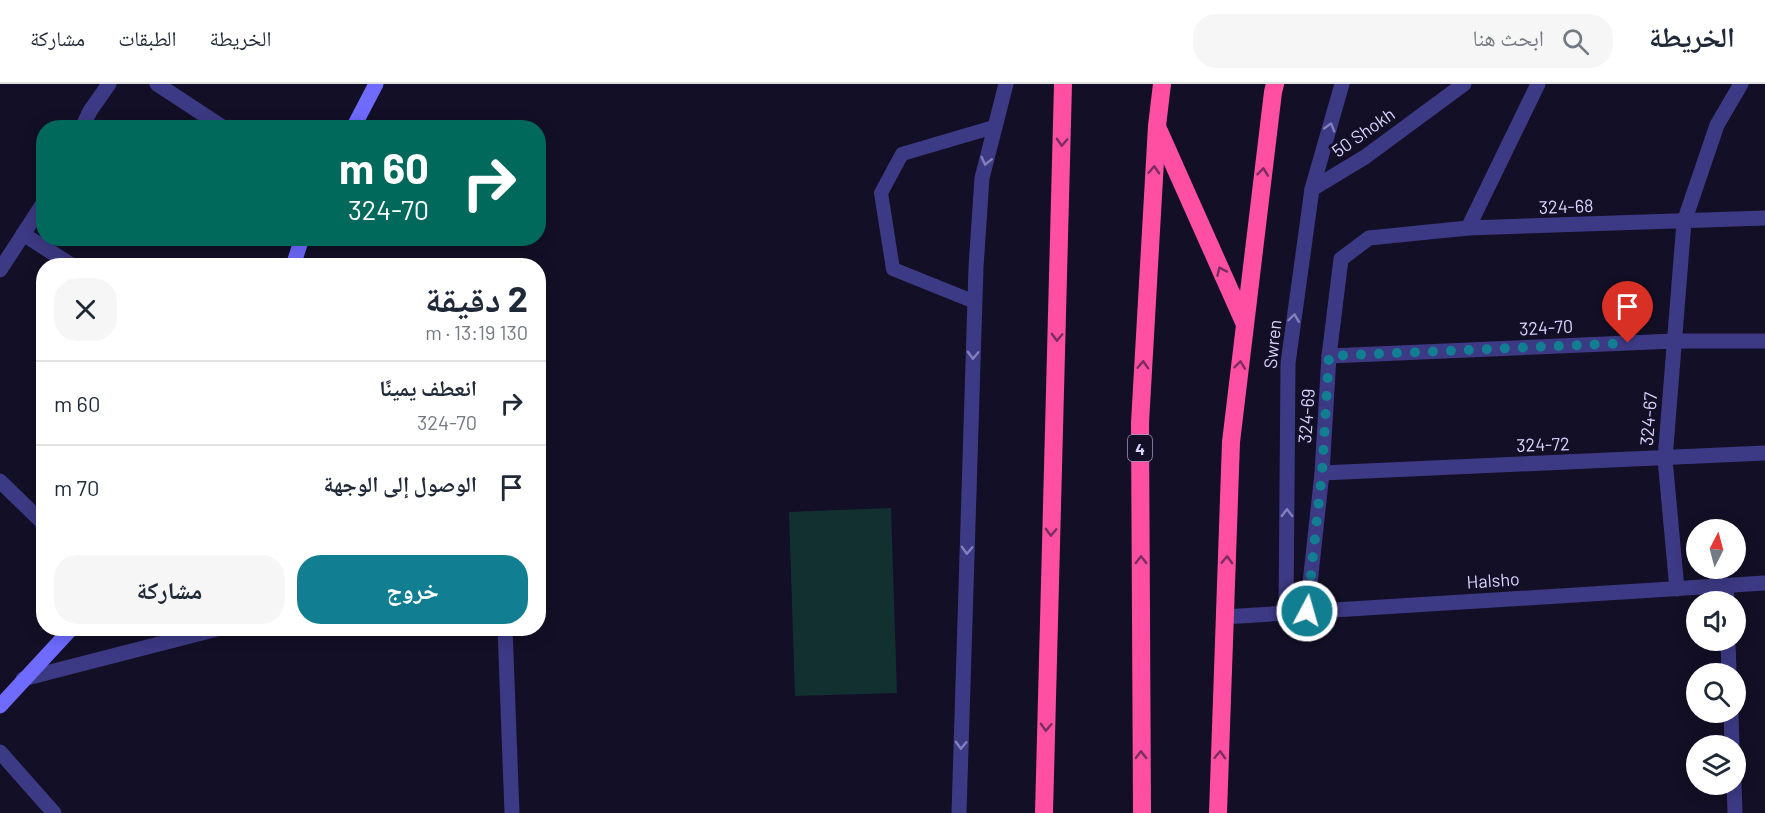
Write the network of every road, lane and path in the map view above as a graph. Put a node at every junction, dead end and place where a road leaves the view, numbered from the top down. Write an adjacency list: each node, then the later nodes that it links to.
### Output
1 (109, 84): 12 (street)
2 (157, 84): 13 (street)
3 (376, 84): 14 (street)
4 (1006, 84): 16 (street)
5 (1063, 84): 55 (highway, one-way to 55)
6 (1162, 84): 15 (highway, 4)
7 (1275, 84): 29 (highway, one-way to 7)
8 (1342, 84): 17 (street, Swren, one-way to 8)
9 (1464, 84): 17 (street, 50 Shokh)
10 (1538, 84): 21 (street)
11 (1741, 84): 20 (street, 324-67)
12 (86, 120)
13 (212, 120)
14 (357, 120)
15 (1157, 126): 29 (highway, one-way to 15); 56 (highway, 4, one-way to 15)
16 (994, 127): 28 (street, one-way to 28); 28 (lane)
17 (1312, 189): 43 (street, Swren, one-way to 17)
18 (36, 214): 22 (street)
19 (1765, 218): 20 (street, 324-68)
20 (1684, 222): 21 (street, 324-68); 30 (street, 324-67)
21 (1468, 228): 23 (street, 324-68)
22 (23, 234): 24 (street); 27 (street)
23 (1369, 238): 32 (street, 324-69)
24 (36, 242)
25 (42, 246): 26 (street)
26 (60, 258)
27 (0, 270)
28 (975, 302): 54 (street, one-way to 54)
29 (1245, 324): 44 (highway, one-way to 29)
30 (1674, 341): 31 (street, 324-70); 32 (street, 324-70); 34 (street, 324-67)
31 (1765, 341)
32 (1329, 356): 35 (street, 324-69)
33 (1765, 453): 34 (street, 324-72)
34 (1665, 459): 35 (street, 324-72); 40 (street, 324-67)
35 (1322, 473): 42 (street, 324-69)
36 (0, 481): 37 (street)
37 (36, 516)
38 (1765, 583): 39 (street, Halsho)
39 (1726, 585): 40 (street, Halsho); 41 (street)
40 (1677, 589): 42 (street, Halsho)
41 (1726, 591)
42 (1307, 611): 43 (street, Halsho)
43 (1286, 613): 44 (street, Halsho)
44 (1224, 617): 57 (highway, one-way to 44)
45 (64, 636): 48 (street)
46 (190, 636): 48 (street)
47 (505, 636): 53 (street)
48 (23, 679): 49 (street)
49 (0, 706)
50 (0, 752): 52 (street)
51 (1734, 795): 58 (street)
52 (54, 813)
53 (512, 813)
54 (959, 813)
55 (1044, 813)
56 (1142, 813)
57 (1218, 813)
58 (1735, 813)

